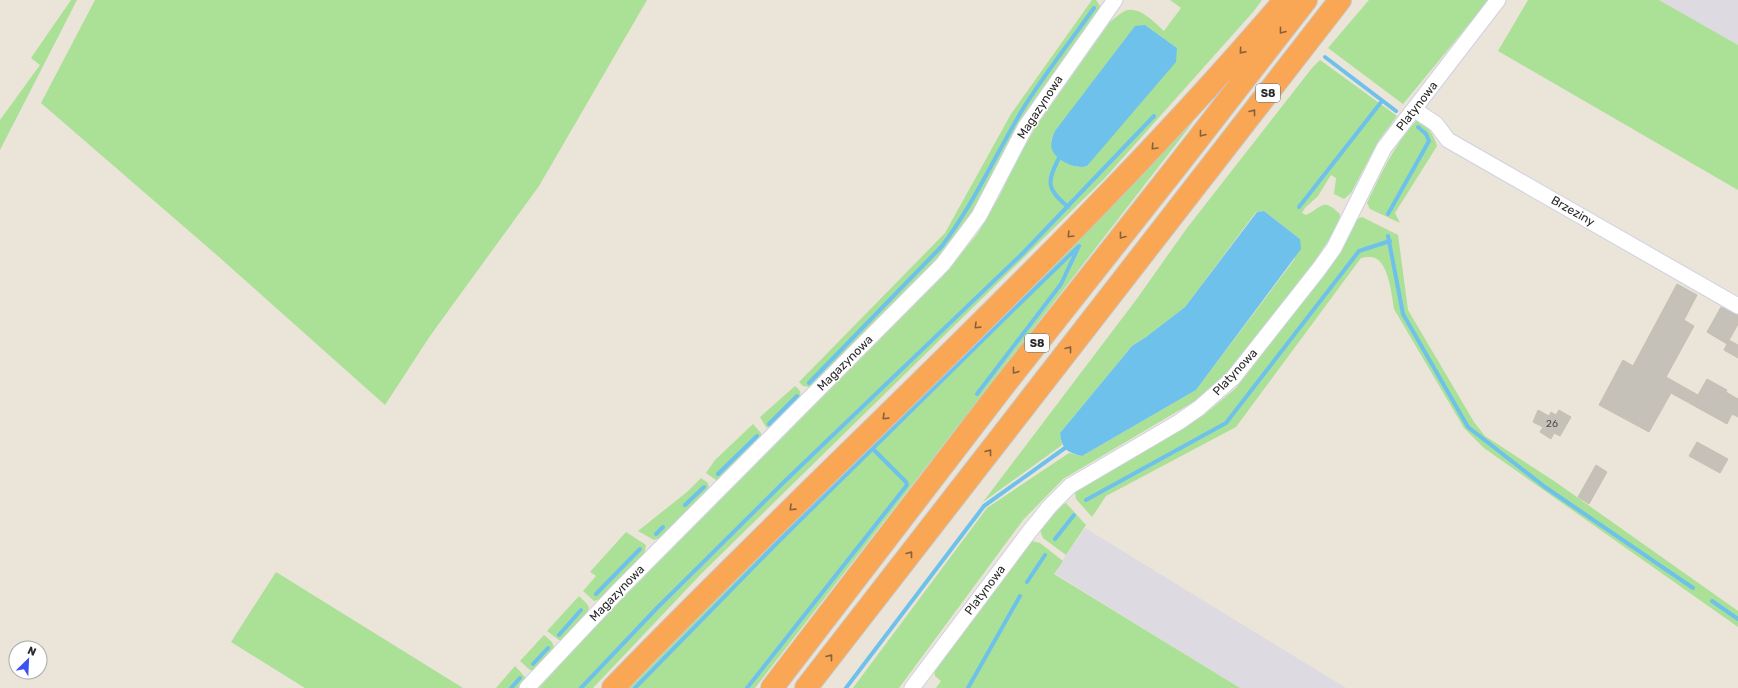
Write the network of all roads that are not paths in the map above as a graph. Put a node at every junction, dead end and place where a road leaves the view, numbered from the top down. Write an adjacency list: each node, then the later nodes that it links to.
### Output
1 (1115, 0): 8 (street, Magazynowa)
2 (1285, 0): 9 (highway, one-way to 9)
3 (1306, 0): 10 (highway, S8, one-way to 10)
4 (1340, 0): 11 (highway, S8, one-way to 4)
5 (1498, 0): 6 (street, Platynowa)
6 (1415, 110): 7 (street, Brzeziny); 12 (street, Platynowa)
7 (1738, 306)
8 (527, 688)
9 (613, 688)
10 (772, 688)
11 (806, 688)
12 (912, 688)

